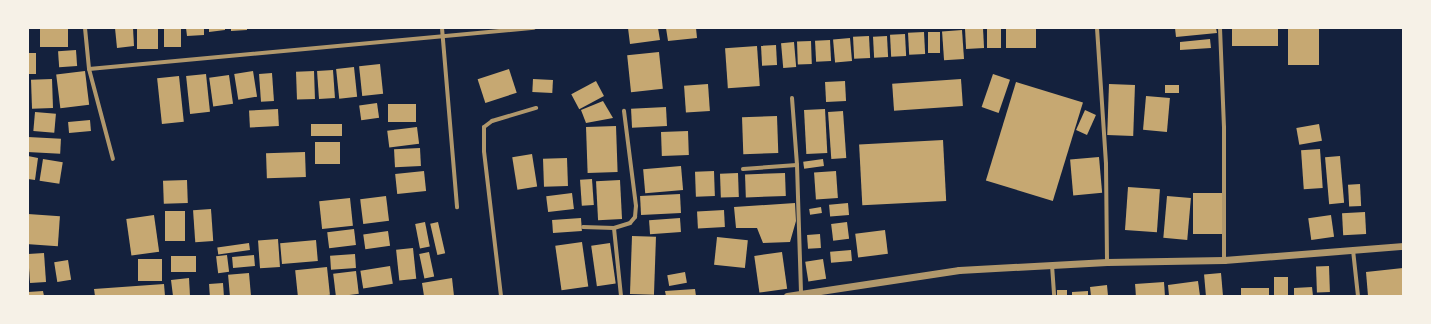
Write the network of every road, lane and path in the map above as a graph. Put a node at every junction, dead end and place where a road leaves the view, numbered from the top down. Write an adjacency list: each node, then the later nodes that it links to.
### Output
1 (85, 28): 7 (street)
2 (442, 28): 6 (street)
3 (534, 28): 6 (street)
4 (1097, 28): 20 (street)
5 (1220, 28): 19 (street)
6 (444, 38): 7 (street); 14 (street)
7 (89, 69): 11 (street)
8 (792, 98): 12 (street)
9 (536, 108): 24 (street)
10 (624, 111): 16 (street)
11 (113, 159)
12 (797, 165): 13 (street); 22 (street)
13 (743, 169)
14 (457, 207)
15 (583, 227): 16 (street)
16 (614, 228): 25 (street)
17 (1403, 246): 18 (street)
18 (1353, 250): 19 (street); 28 (street)
19 (1224, 260): 20 (street)
20 (1107, 262): 21 (street)
21 (1052, 265): 23 (street); 27 (street)
22 (801, 294): 23 (street); 26 (street)
23 (812, 294)
24 (501, 296)
25 (621, 296)
26 (787, 296)
27 (1054, 296)
28 (1358, 296)

